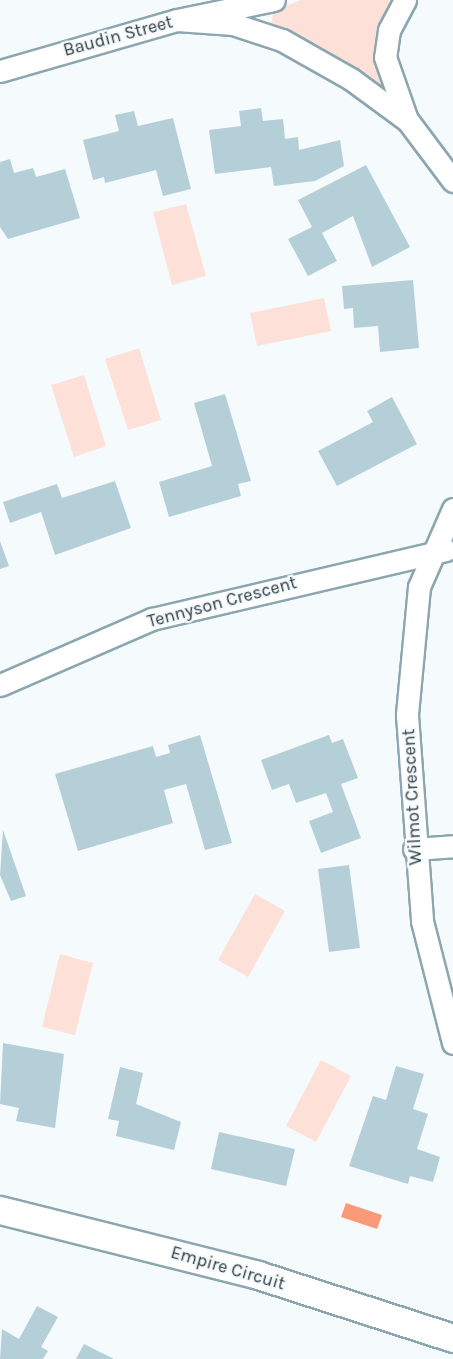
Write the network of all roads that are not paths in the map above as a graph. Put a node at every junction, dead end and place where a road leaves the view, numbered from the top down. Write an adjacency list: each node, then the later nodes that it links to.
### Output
1 (273, 0): 3 (street, Baudin Street)
2 (405, 0): 5 (street)
3 (177, 20): 4 (street, Baudin Street); 5 (street)
4 (0, 71)
5 (408, 121): 6 (street)
6 (453, 181)
7 (453, 509): 8 (street, Wilmot Crescent)
8 (445, 550): 9 (street, Tennyson Crescent); 11 (street, Wilmot Crescent)
9 (0, 685)
10 (453, 846): 11 (street)
11 (414, 849): 12 (street, Wilmot Crescent)
12 (453, 1043)
13 (0, 1210): 14 (street, Empire Circuit)
14 (453, 1338)

